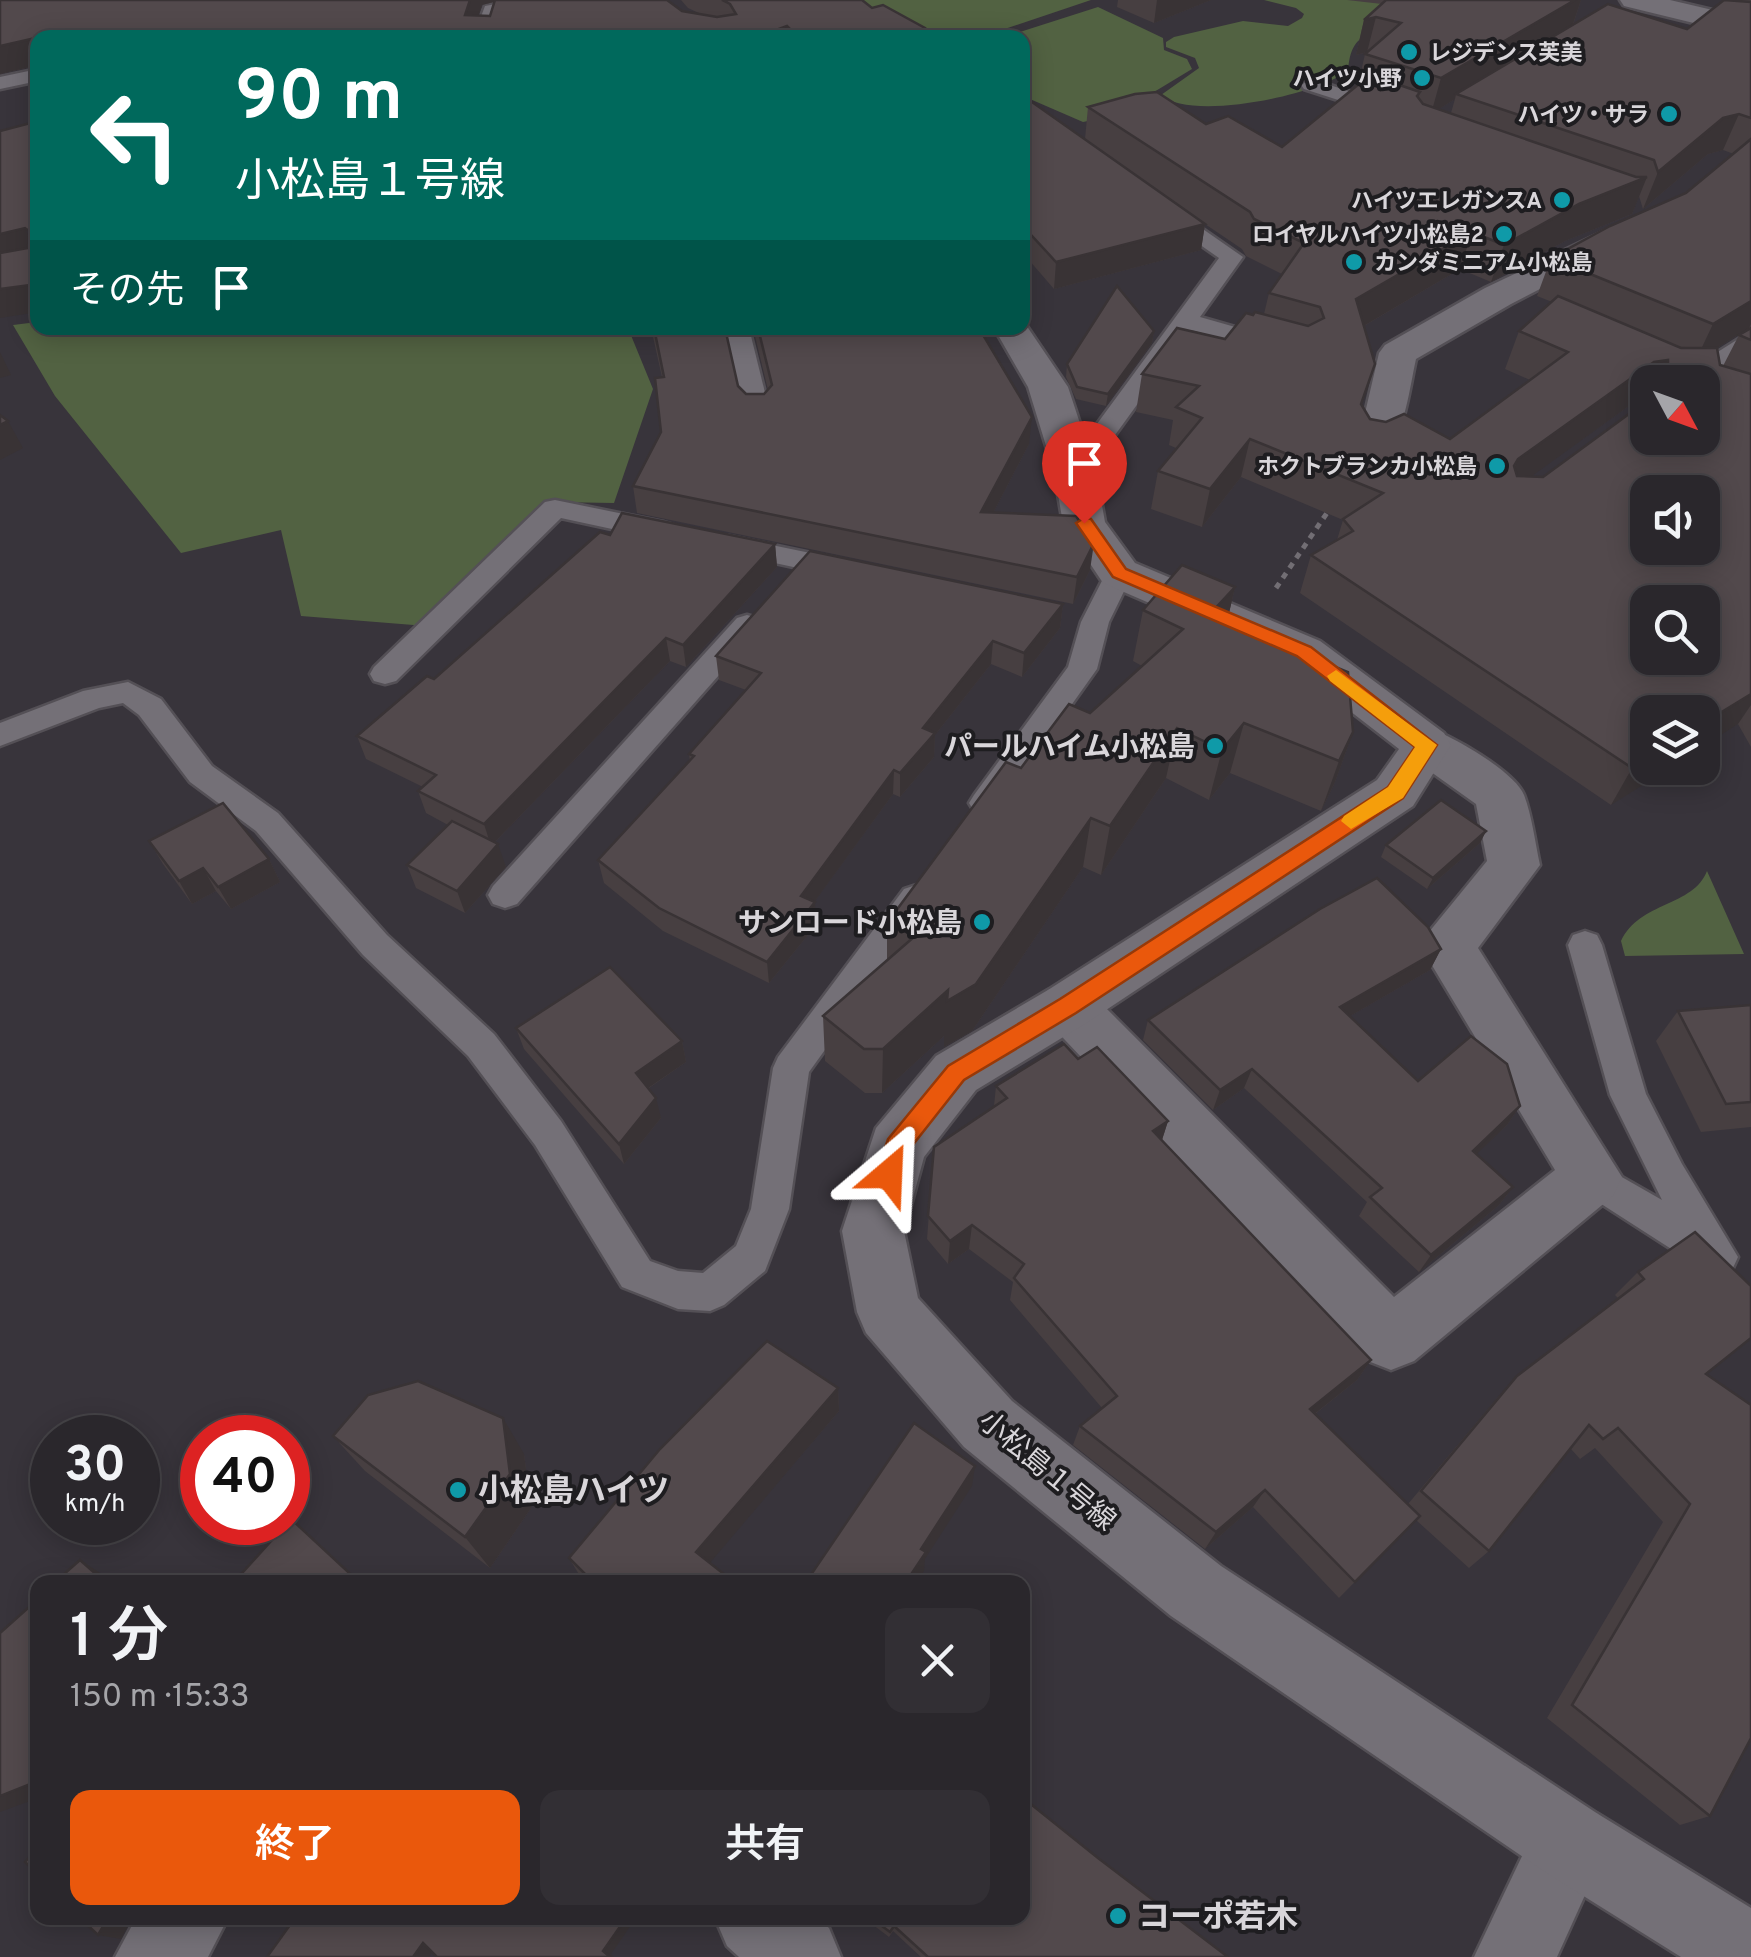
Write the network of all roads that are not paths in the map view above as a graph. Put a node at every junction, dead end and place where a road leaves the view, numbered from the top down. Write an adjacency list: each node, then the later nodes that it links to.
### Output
1 (546, 0): 4 (lane)
2 (1631, 4): 3 (street)
3 (1751, 28)
4 (485, 30)
5 (30, 77): 6 (lane)
6 (0, 83)
7 (1311, 85): 8 (lane)
8 (1416, 120)
9 (1141, 193): 11 (lane)
10 (1641, 226): 18 (street)
11 (1186, 321): 15 (lane); 19 (lane)
12 (739, 335): 17 (lane)
13 (1017, 335): 19 (street)
14 (1751, 338): 16 (lane)
15 (1300, 352)
16 (1715, 365)
17 (756, 414)
18 (1373, 444)
19 (1075, 472): 22 (street)
20 (804, 560): 21 (lane); 23 (lane); 28 (lane)
21 (882, 577)
22 (1096, 604): 25 (street); 26 (lane)
23 (385, 674)
24 (0, 735): 27 (lane)
25 (1427, 745): 30 (street, 小松島１号線); 31 (street)
26 (964, 832)
27 (941, 863)
28 (505, 895)
29 (1586, 945): 31 (lane)
30 (1068, 1006): 31 (street); 32 (street, 小松島１号線)
31 (1592, 1177)
32 (1570, 1842): 35 (street, 小松島１号線); 38 (street)
33 (182, 1925): 36 (street)
34 (763, 1925): 37 (street)
35 (1751, 1954)
36 (156, 1957)
37 (800, 1957)
38 (1515, 1957)

